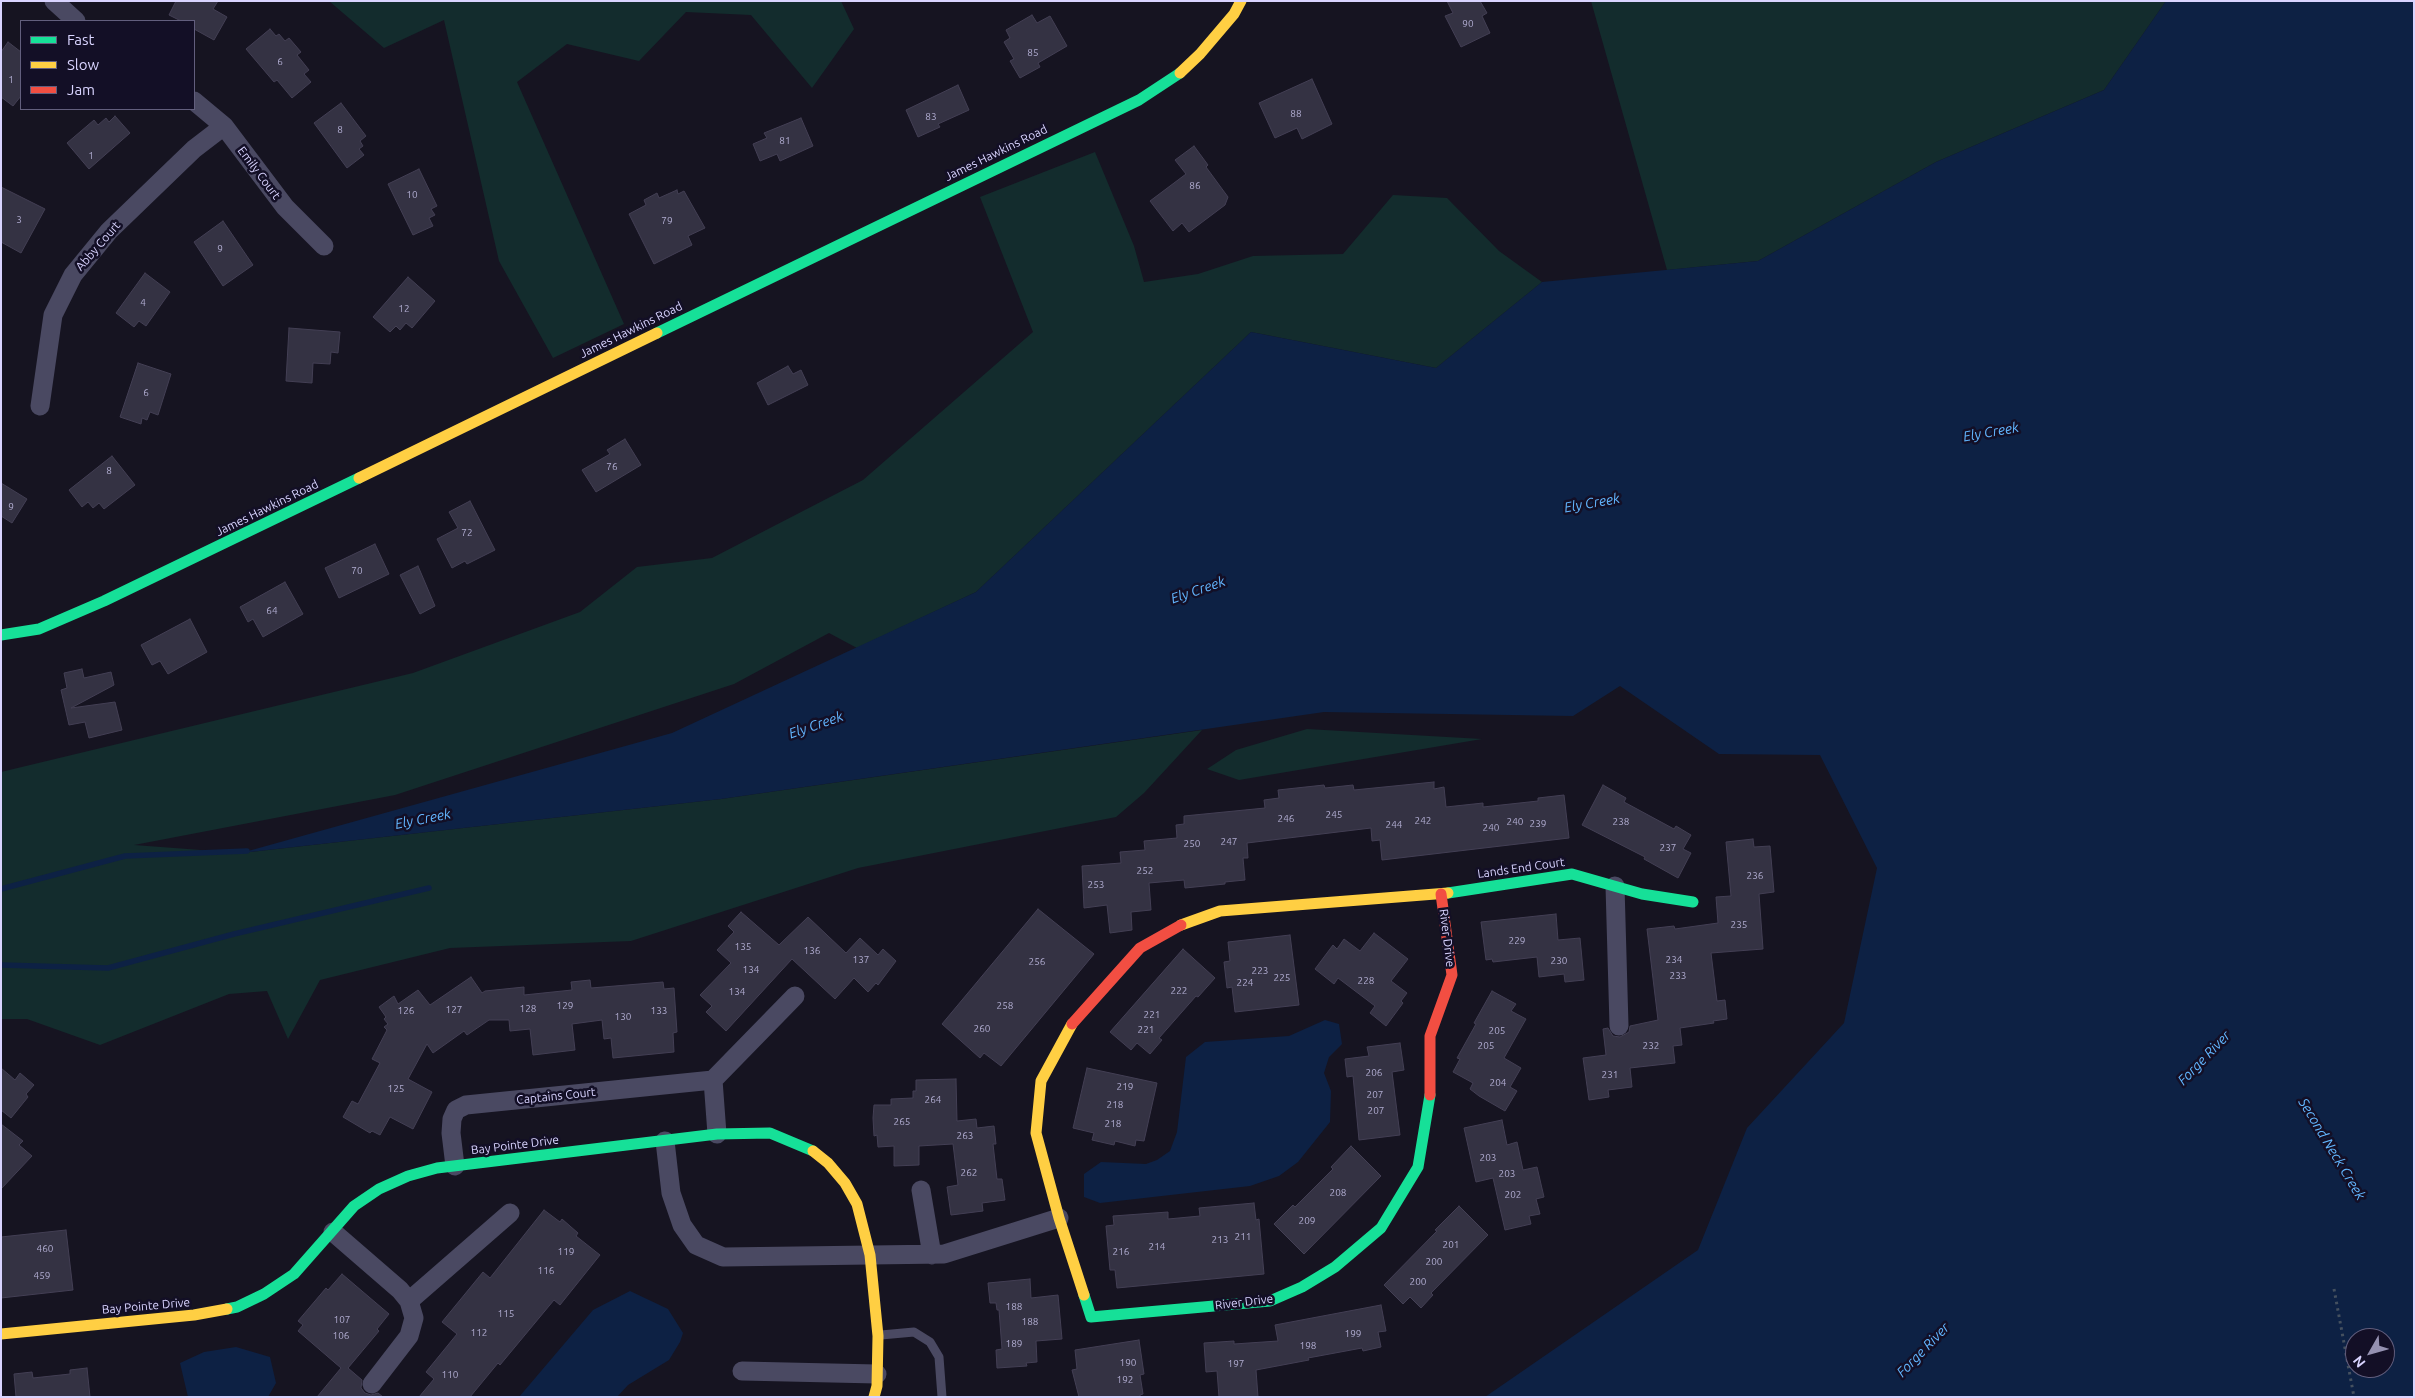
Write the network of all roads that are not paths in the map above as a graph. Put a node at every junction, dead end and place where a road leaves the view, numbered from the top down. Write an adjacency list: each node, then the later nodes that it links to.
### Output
1 (54, 1): 3 (street)
2 (1241, 1): 8 (street, James Hawkins Road)
3 (75, 20)
4 (195, 102): 5 (street, Emily Court)
5 (224, 126): 6 (street, Emily Court); 7 (street, Abby Court)
6 (324, 246)
7 (40, 406)
8 (1, 635)
9 (1615, 886): 10 (street, Lands End Court); 11 (street, Lands End Court); 13 (street)
10 (1441, 894): 20 (street, River Drive); 20 (street, River Drive)
11 (1692, 902)
12 (795, 996): 14 (street)
13 (1619, 1026)
14 (713, 1080): 15 (street); 17 (street, Captains Court)
15 (717, 1134): 16 (street, Bay Pointe Drive); 22 (street, Bay Pointe Drive)
16 (665, 1141): 17 (street, Bay Pointe Drive); 22 (street)
17 (455, 1166): 21 (street, Bay Pointe Drive)
18 (921, 1190): 23 (street)
19 (510, 1213): 24 (street)
20 (1059, 1218): 23 (street)
21 (333, 1232): 24 (street); 25 (street, Bay Pointe Drive)
22 (870, 1255): 23 (street); 26 (street, Bay Pointe Drive)
23 (932, 1255)
24 (409, 1301): 29 (street)
25 (1, 1334)
26 (878, 1336): 28 (street, Bay Pointe Drive); 31 (lane)
27 (742, 1371): 28 (street)
28 (877, 1374): 30 (street, Bay Pointe Drive)
29 (372, 1384)
30 (874, 1397)
31 (942, 1397)

